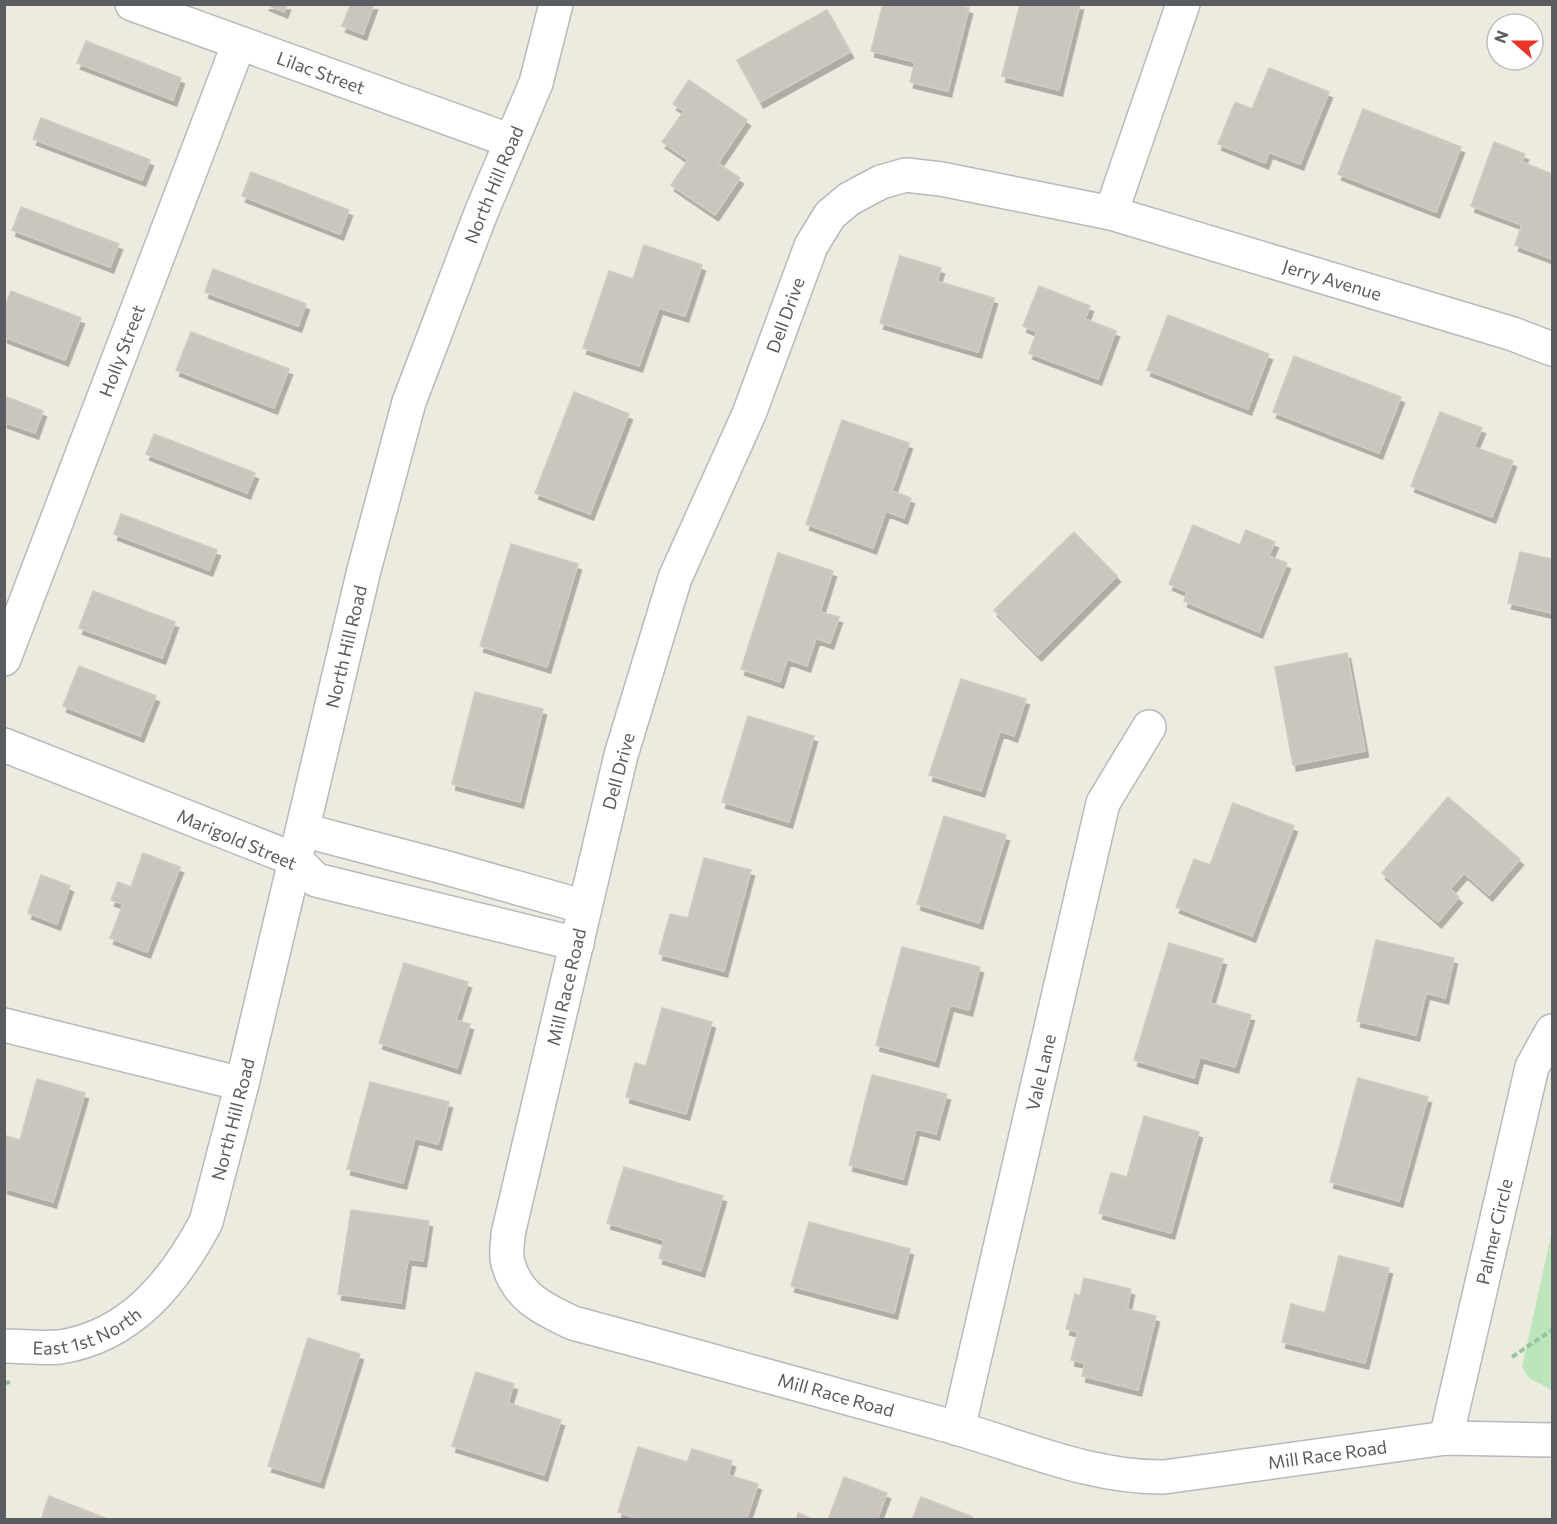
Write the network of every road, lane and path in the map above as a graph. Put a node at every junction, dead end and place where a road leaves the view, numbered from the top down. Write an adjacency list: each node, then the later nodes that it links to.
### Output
1 (132, 4): 4 (street, Lilac Street)
2 (556, 4): 5 (street, North Hill Road)
3 (1184, 4): 6 (street)
4 (239, 43): 5 (street, Lilac Street); 8 (street, Holly Street)
5 (511, 141): 11 (street, North Hill Road)
6 (1111, 213): 7 (street, Jerry Avenue); 12 (street, Dell Drive)
7 (1552, 349)
8 (4, 659)
9 (1149, 727): 21 (street, Vale Lane)
10 (4, 745): 11 (street, Marigold Street)
11 (299, 845): 12 (street, Marigold Street); 13 (street, Marigold Street); 16 (street, North Hill Road)
12 (585, 908): 13 (street, Mill Race Road)
13 (577, 944): 21 (street, Mill Race Road)
14 (4, 1025): 16 (street)
15 (1552, 1031): 22 (street, Palmer Circle)
16 (242, 1084): 17 (street, North Hill Road)
17 (158, 1293): 19 (street, East 1st North)
18 (1552, 1330): 20 (path)
19 (4, 1346)
20 (1512, 1357)
21 (958, 1429): 22 (street, Mill Race Road)
22 (1446, 1438): 23 (street, Mill Race Road)
23 (1552, 1440)

